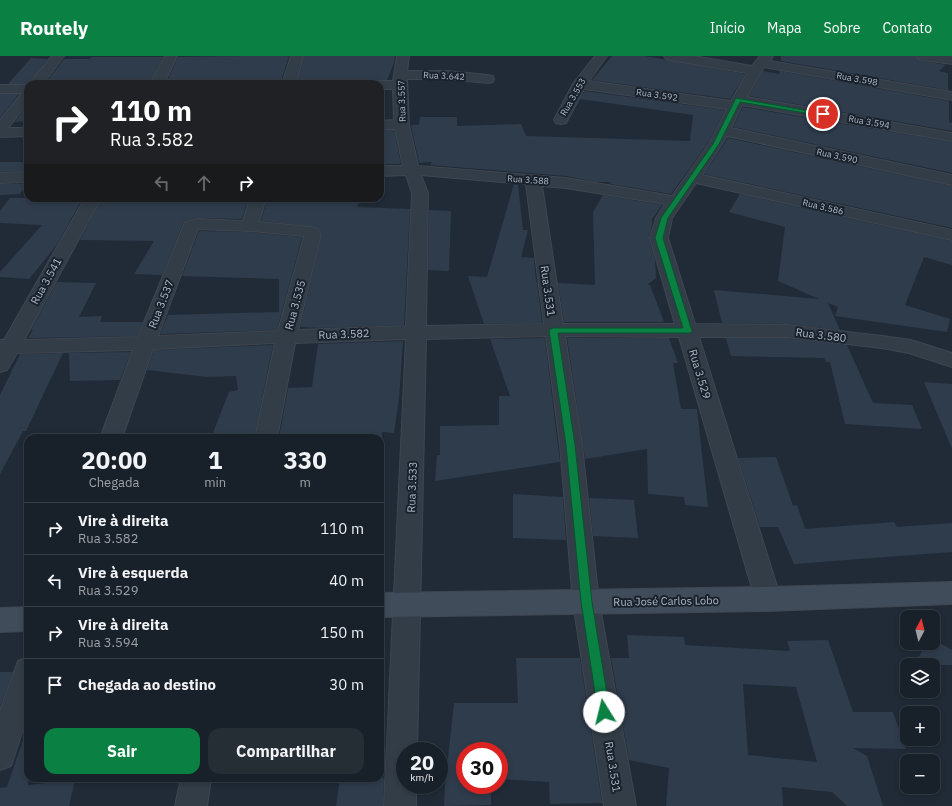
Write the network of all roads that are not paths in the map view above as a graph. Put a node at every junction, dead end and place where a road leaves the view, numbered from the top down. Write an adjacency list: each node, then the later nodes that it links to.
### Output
1 (58, 56): 11 (street)
2 (171, 56): 12 (street)
3 (297, 56): 13 (street)
4 (403, 56): 14 (street, Rua 3.557)
5 (601, 56): 16 (street, Rua 3.553)
6 (670, 56): 9 (street, Rua 3.598)
7 (923, 56): 8 (street)
8 (952, 60)
9 (761, 63): 19 (street, Rua 3.598); 21 (street, Rua 3.529)
10 (488, 79): 14 (street, Rua 3.642)
11 (39, 80)
12 (159, 80)
13 (290, 80)
14 (401, 80): 15 (street, Rua 3.642); 23 (street, Rua 3.557)
15 (384, 84)
16 (580, 84): 21 (street, Rua 3.592); 22 (street, Rua 3.553)
17 (24, 89): 18 (street)
18 (0, 90)
19 (952, 96)
20 (24, 99): 25 (street)
21 (736, 103): 26 (street, Rua 3.529); 29 (street, Rua 3.594)
22 (560, 120)
23 (402, 124): 24 (street); 30 (street, Rua 3.557)
24 (384, 125)
25 (0, 129)
26 (723, 131): 34 (street, Rua 3.529); 35 (street, Rua 3.590)
27 (24, 132): 28 (street)
28 (0, 133)
29 (952, 137)
30 (411, 170): 31 (street, Rua 3.588); 36 (street, Rua 3.588); 44 (street, Rua 3.533)
31 (384, 171)
32 (0, 178): 33 (street)
33 (24, 178)
34 (693, 178): 37 (street, Rua 3.529); 41 (street, Rua 3.586)
35 (952, 180)
36 (533, 181): 37 (street, Rua 3.588); 42 (street, Rua 3.531)
37 (674, 201): 43 (street, Rua 3.529)
38 (91, 202): 47 (street, Rua 3.541)
39 (257, 202): 40 (street)
40 (250, 226): 45 (street, Rua 3.535); 46 (street, Rua 3.537)
41 (952, 235)
42 (553, 330): 43 (street, Rua 3.582); 44 (street, Rua 3.582); 54 (street, Rua 3.531)
43 (688, 331): 48 (street, Rua 3.580); 53 (street, Rua 3.529)
44 (415, 332): 45 (street, Rua 3.582); 55 (street, Rua 3.533)
45 (286, 337): 46 (street, Rua 3.582); 51 (street, Rua 3.535)
46 (145, 343): 47 (street, Rua 3.582); 50 (street, Rua 3.537)
47 (5, 347): 49 (street, Rua 3.541)
48 (952, 360)
49 (0, 364)
50 (112, 434)
51 (267, 434)
52 (952, 593): 53 (street, Rua José Carlos Lobo)
53 (768, 599): 54 (street, Rua José Carlos Lobo)
54 (586, 602): 55 (street, Rua José Carlos Lobo); 64 (street, Rua 3.531)
55 (408, 604): 56 (street, Rua José Carlos Lobo); 63 (street, Rua 3.533)
56 (384, 605)
57 (24, 619): 58 (street)
58 (0, 620)
59 (24, 682): 60 (street)
60 (0, 755)
61 (195, 782): 62 (street)
62 (190, 806)
63 (400, 806)
64 (620, 806)

